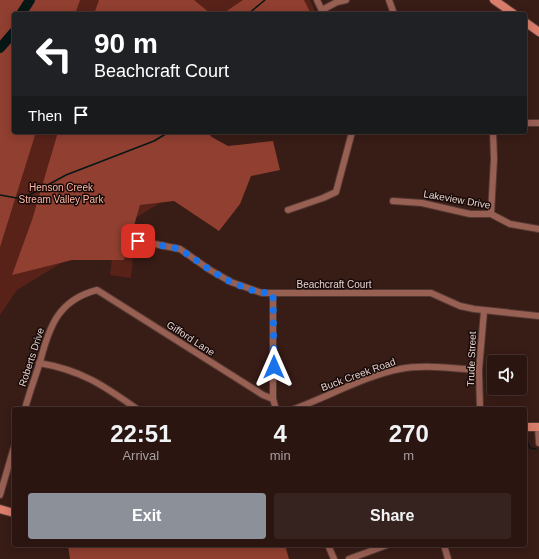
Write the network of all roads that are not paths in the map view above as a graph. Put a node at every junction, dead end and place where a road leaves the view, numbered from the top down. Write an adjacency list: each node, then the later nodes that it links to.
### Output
1 (317, 0): 5 (street)
2 (346, 0): 5 (street)
3 (389, 0): 6 (street)
4 (494, 0): 7 (main road)
5 (323, 12)
6 (393, 12)
7 (511, 12)
8 (527, 23): 9 (main road)
9 (539, 32)
10 (527, 123): 11 (street)
11 (539, 123)
12 (351, 134): 15 (street)
13 (493, 134): 16 (street)
14 (393, 201): 16 (street, Lakeview Drive)
15 (288, 210)
16 (491, 214): 17 (street, Lakeview Drive)
17 (539, 229)
18 (138, 241): 20 (street, Beachcraft Court)
19 (99, 290): 23 (street, Roberts Drive); 25 (street, Gifford Lane)
20 (273, 294): 21 (street, Beachcraft Court); 25 (street)
21 (484, 311): 22 (street, Beachcraft Court); 24 (street, Trude Street)
22 (539, 316)
23 (39, 363): 26 (street, Roberts Drive); 27 (street)
24 (479, 370): 29 (street, Buck Creek Road); 30 (street, Trude Street)
25 (273, 399): 28 (street)
26 (26, 407)
27 (134, 407)
28 (275, 407)
29 (299, 407)
30 (480, 407)
31 (527, 427): 32 (main road)
32 (539, 427): 33 (street)
33 (539, 443)
34 (12, 454): 35 (street)
35 (0, 495)
36 (0, 509): 37 (main road)
37 (12, 512)
38 (329, 547): 41 (street)
39 (382, 547): 42 (street)
40 (445, 547): 43 (street)
41 (334, 559)
42 (349, 559)
43 (448, 559)

